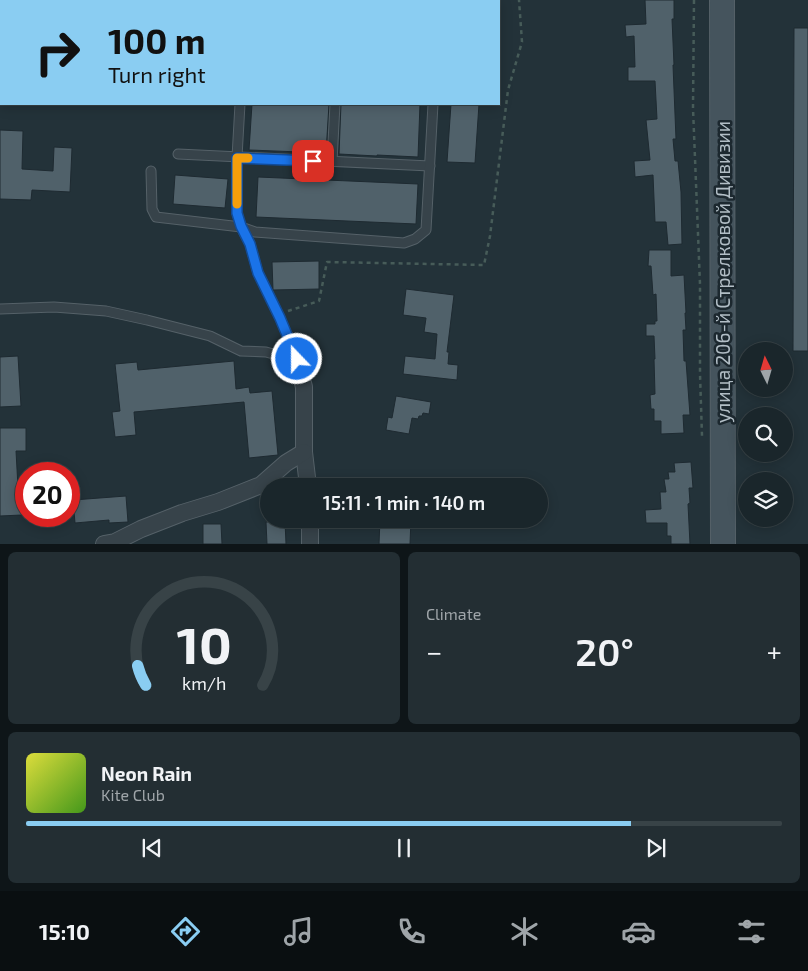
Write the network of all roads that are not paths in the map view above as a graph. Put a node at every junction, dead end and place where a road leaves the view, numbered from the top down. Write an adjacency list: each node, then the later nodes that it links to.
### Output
1 (722, 0): 18 (main road, улица 206-й Стрелковой Дивизии)
2 (240, 105): 6 (lane)
3 (335, 105): 7 (lane)
4 (433, 105): 8 (lane)
5 (178, 154): 6 (lane)
6 (237, 158): 7 (lane); 10 (lane)
7 (332, 162): 8 (lane)
8 (430, 166): 10 (lane)
9 (151, 171): 10 (lane)
10 (241, 226): 12 (lane)
11 (0, 309): 12 (lane)
12 (297, 359): 13 (street)
13 (304, 452): 14 (street); 16 (street)
14 (307, 478)
15 (310, 528): 17 (street)
16 (111, 543)
17 (310, 544)
18 (723, 544)

